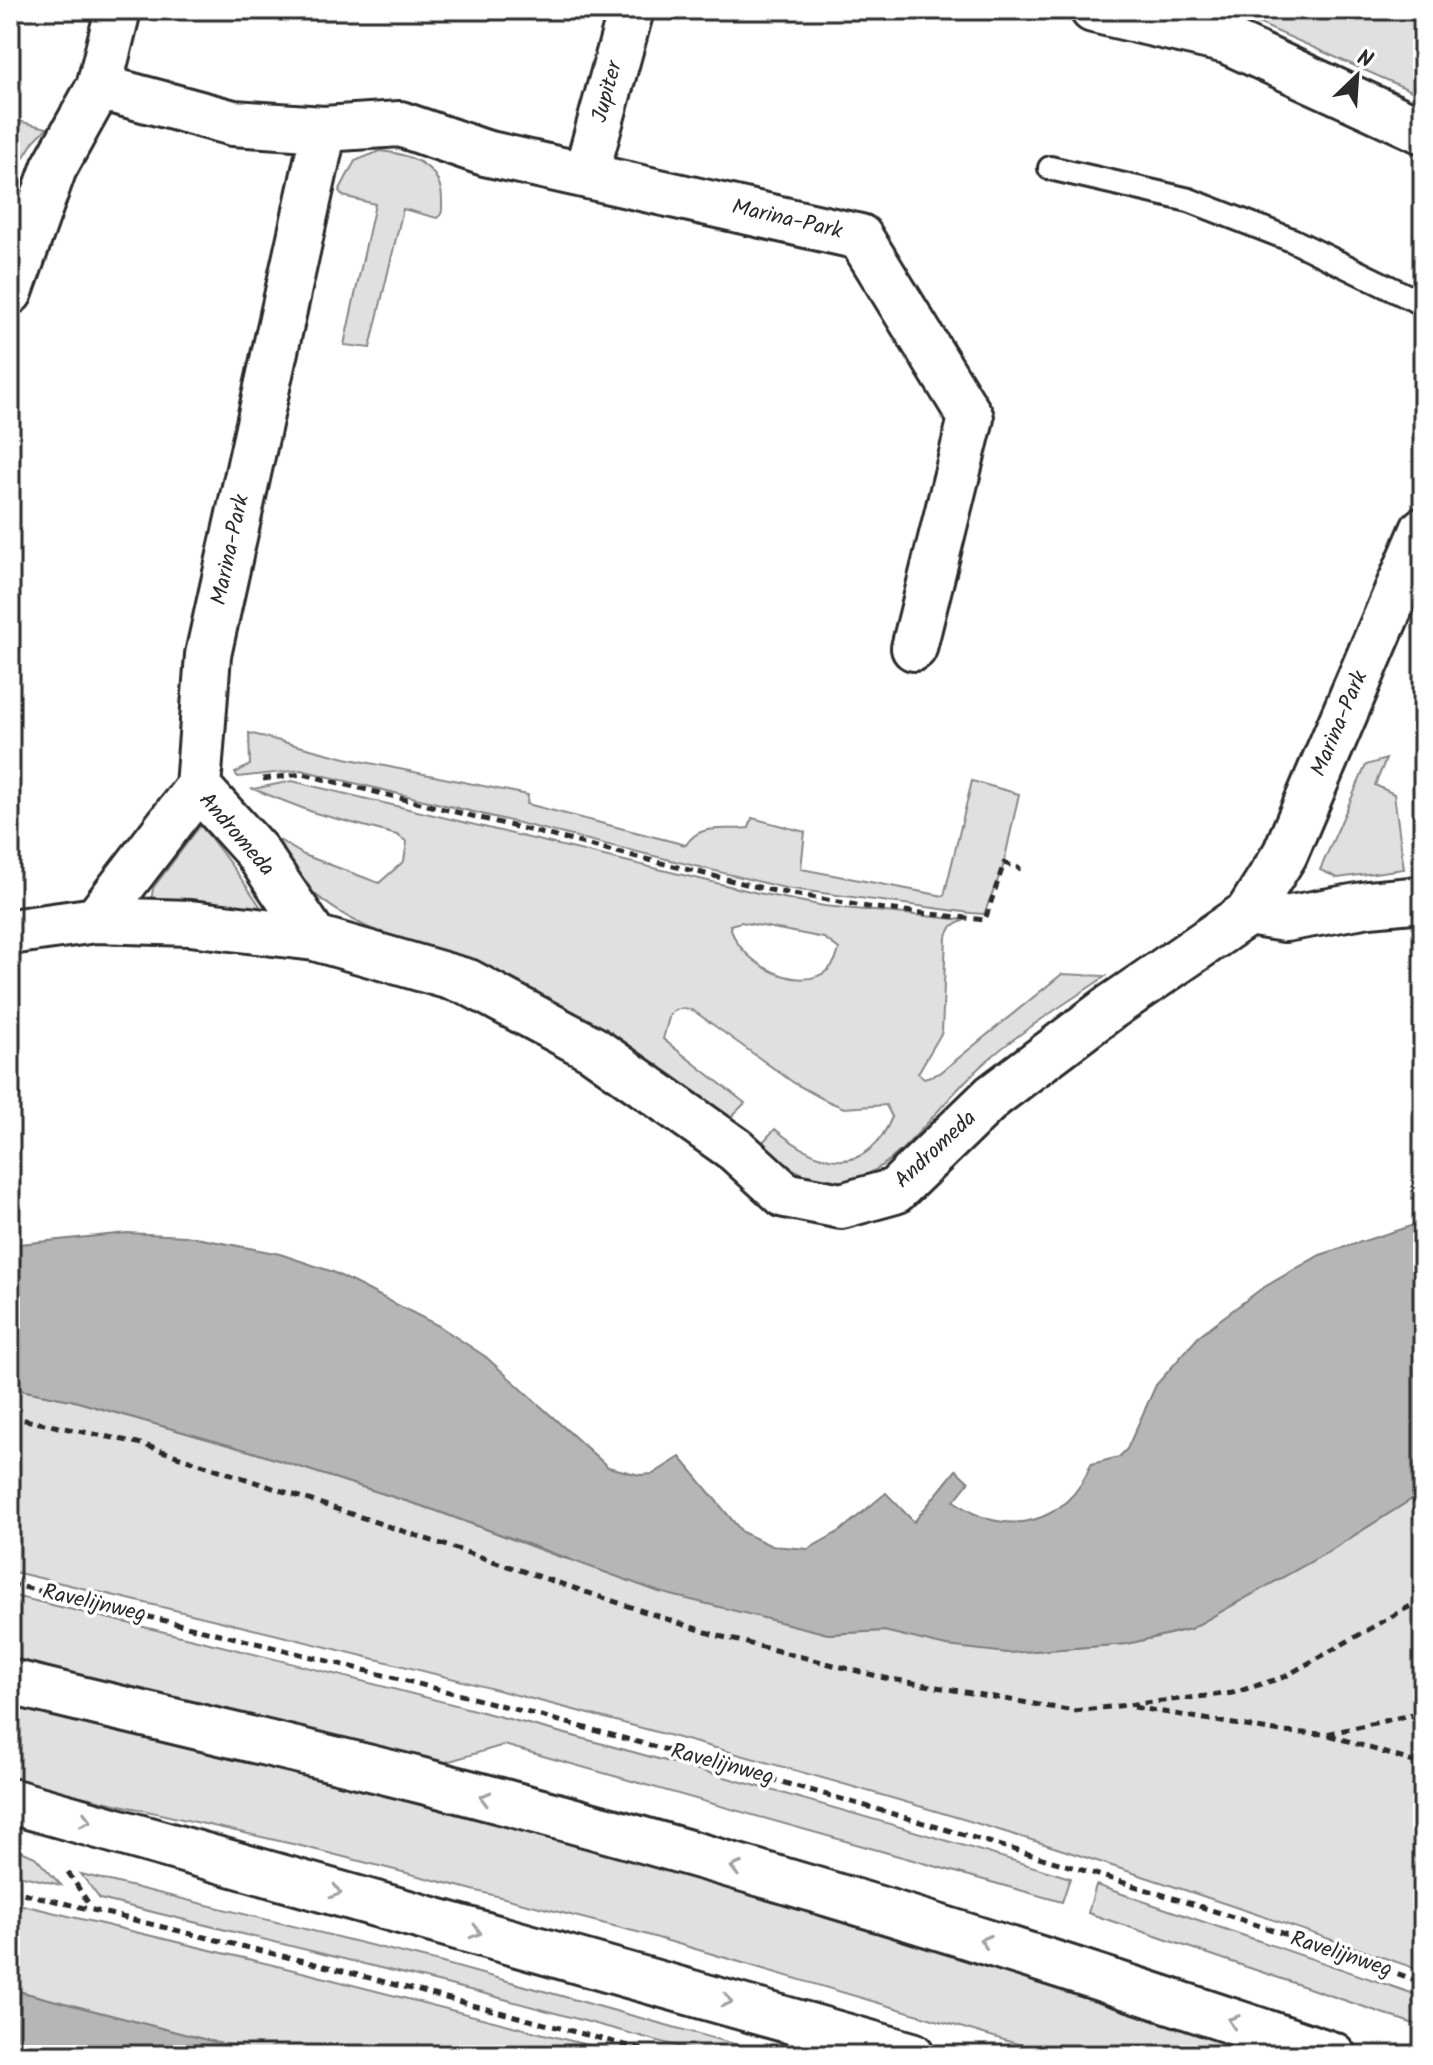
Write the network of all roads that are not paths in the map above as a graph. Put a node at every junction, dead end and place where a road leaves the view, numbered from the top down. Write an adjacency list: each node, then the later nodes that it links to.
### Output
1 (118, 10): 4 (street)
2 (631, 10): 8 (street, Jupiter)
3 (1093, 10): 6 (street)
4 (99, 87): 5 (street, Marina-Park); 9 (street)
5 (324, 129): 8 (street, Marina-Park); 13 (street, Marina-Park)
6 (1423, 131)
7 (1050, 168): 10 (lane)
8 (586, 174): 12 (street, Marina-Park)
9 (10, 292)
10 (1423, 304)
11 (1423, 530): 15 (street, Marina-Park)
12 (914, 648)
13 (198, 787): 16 (street, Andromeda); 18 (street, Andromeda)
14 (1423, 899): 15 (street)
15 (1248, 913): 18 (street, Andromeda)
16 (96, 920): 17 (street, Andromeda); 18 (street, Andromeda)
17 (10, 932)
18 (315, 938)
19 (10, 1682): 22 (street, one-way to 19)
20 (10, 1801): 21 (street, one-way to 21)
21 (912, 2055)
22 (1333, 2055)

